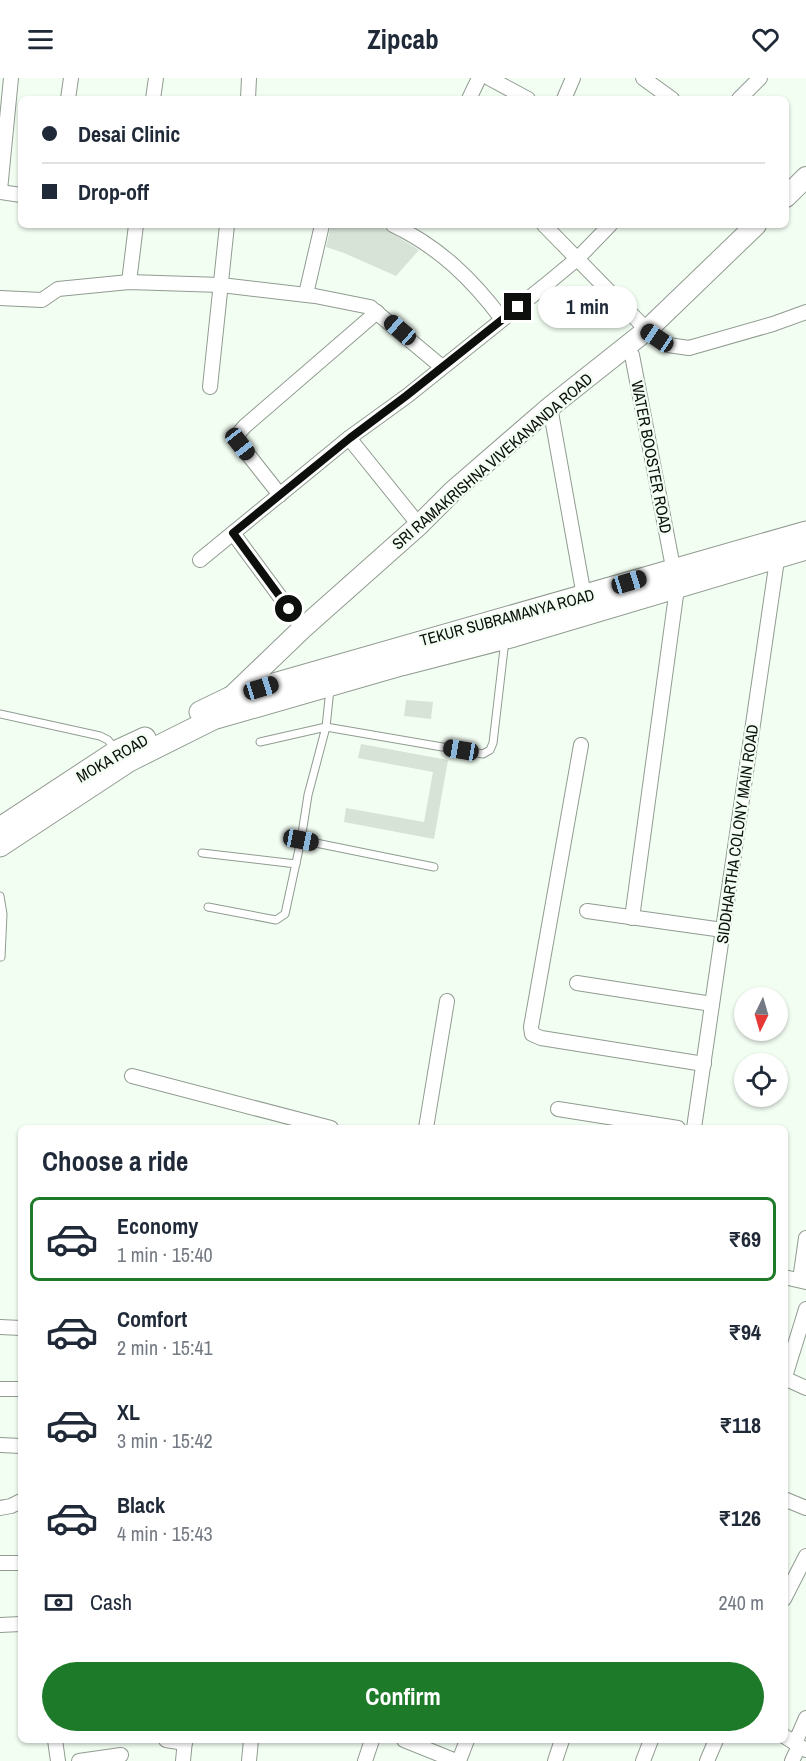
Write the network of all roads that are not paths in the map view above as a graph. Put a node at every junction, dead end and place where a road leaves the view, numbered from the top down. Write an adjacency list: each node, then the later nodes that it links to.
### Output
1 (11, 78): 19 (street)
2 (71, 78): 10 (street)
3 (156, 78): 11 (street)
4 (249, 78): 12 (street)
5 (479, 78): 13 (street)
6 (489, 78): 14 (street)
7 (573, 78): 15 (street)
8 (643, 78): 16 (street)
9 (760, 78): 17 (street)
10 (68, 96)
11 (153, 96)
12 (248, 96)
13 (470, 96)
14 (522, 96)
15 (565, 96)
16 (668, 96)
17 (742, 96)
18 (806, 177): 21 (main road)
19 (0, 191): 20 (street)
20 (18, 194)
21 (789, 194)
22 (136, 228): 30 (street)
23 (227, 228): 31 (street)
24 (321, 228): 32 (street)
25 (399, 228): 36 (street)
26 (547, 228): 29 (street)
27 (607, 228): 29 (street)
28 (753, 228): 37 (main road, SRI RAMAKRISHNA VIVEKANANDA ROAD)
29 (578, 258): 36 (street); 37 (street)
30 (129, 282): 31 (street); 33 (street)
31 (221, 285): 32 (street); 40 (street)
32 (306, 294): 34 (street)
33 (0, 298)
34 (377, 312): 39 (street); 43 (street)
35 (806, 312): 37 (street)
36 (502, 320): 39 (street)
37 (647, 330): 38 (main road, SRI RAMAKRISHNA VIVEKANANDA ROAD)
38 (625, 348): 41 (main road, SRI RAMAKRISHNA VIVEKANANDA ROAD); 50 (street, WATER BOOSTER ROAD)
39 (442, 367): 42 (street)
40 (210, 387)
41 (550, 407): 44 (main road, SRI RAMAKRISHNA VIVEKANANDA ROAD); 51 (street)
42 (350, 438): 43 (street); 44 (street)
43 (280, 495): 46 (street)
44 (419, 525): 52 (main road, SRI RAMAKRISHNA VIVEKANANDA ROAD)
45 (806, 532): 47 (main road, TEKUR SUBRAMANYA ROAD)
46 (233, 533): 49 (street); 52 (street)
47 (779, 548): 48 (main road); 50 (main road, TEKUR SUBRAMANYA ROAD); 72 (street, SIDDHARTHA COLONY MAIN ROAD)
48 (806, 549)
49 (200, 560)
50 (676, 578): 51 (main road, TEKUR SUBRAMANYA ROAD); 53 (main road); 71 (street, WATER BOOSTER ROAD)
51 (584, 596): 55 (main road, TEKUR SUBRAMANYA ROAD)
52 (303, 628): 56 (main road, SRI RAMAKRISHNA VIVEKANANDA ROAD)
53 (505, 638): 54 (main road); 59 (lane)
54 (330, 686): 55 (main road); 59 (lane)
55 (280, 691): 56 (main road, MOKA ROAD); 58 (main road, MOKA ROAD)
56 (229, 698): 58 (main road, SRI RAMAKRISHNA VIVEKANANDA ROAD); 62 (main road, MOKA ROAD)
57 (0, 714): 62 (lane)
58 (213, 719): 63 (main road, MOKA ROAD)
59 (326, 727): 60 (lane); 64 (lane)
60 (260, 742)
61 (581, 744): 77 (street)
62 (117, 751): 63 (main road, MOKA ROAD)
63 (3, 833)
64 (301, 840): 66 (lane); 67 (lane)
65 (202, 853): 66 (lane)
66 (296, 864): 69 (lane)
67 (434, 867)
68 (0, 896): 73 (lane)
69 (208, 908)
70 (587, 911): 71 (street)
71 (632, 918): 72 (street)
72 (723, 930): 76 (street, SIDDHARTHA COLONY MAIN ROAD)
73 (1, 957)
74 (577, 983): 76 (street)
75 (447, 1001): 81 (street)
76 (712, 1004): 77 (street, SIDDHARTHA COLONY MAIN ROAD)
77 (704, 1064): 83 (street, SIDDHARTHA COLONY MAIN ROAD)
78 (132, 1076): 80 (street)
79 (558, 1108): 82 (street)
80 (319, 1125)
81 (426, 1125)
82 (660, 1125)
83 (694, 1125)
84 (805, 1246): 86 (street)
85 (788, 1278): 86 (street)
86 (803, 1281)
87 (806, 1309): 90 (street)
88 (0, 1327): 89 (street)
89 (18, 1328)
90 (788, 1369)
91 (788, 1380): 92 (street)
92 (806, 1388)
93 (0, 1389): 94 (street)
94 (18, 1389)
95 (0, 1445): 96 (street)
96 (18, 1446)
97 (788, 1501): 100 (street)
98 (18, 1502): 99 (street)
99 (0, 1508)
100 (806, 1508)
101 (806, 1556): 104 (street)
102 (0, 1563): 103 (street)
103 (18, 1563)
104 (788, 1591)
105 (18, 1624): 106 (street)
106 (0, 1625)
107 (806, 1718): 117 (street)
108 (55, 1743): 119 (street)
109 (185, 1743): 121 (street)
110 (251, 1743): 122 (street)
111 (371, 1743): 123 (street)
112 (412, 1743): 124 (street)
113 (465, 1743): 124 (street)
114 (561, 1743): 125 (street)
115 (650, 1743): 126 (street)
116 (715, 1743): 127 (street)
117 (796, 1744): 128 (street)
118 (121, 1755): 120 (street)
119 (58, 1761)
120 (79, 1761)
121 (183, 1761)
122 (249, 1761)
123 (365, 1761)
124 (458, 1761)
125 (555, 1761)
126 (643, 1761)
127 (707, 1761)
128 (792, 1761)

